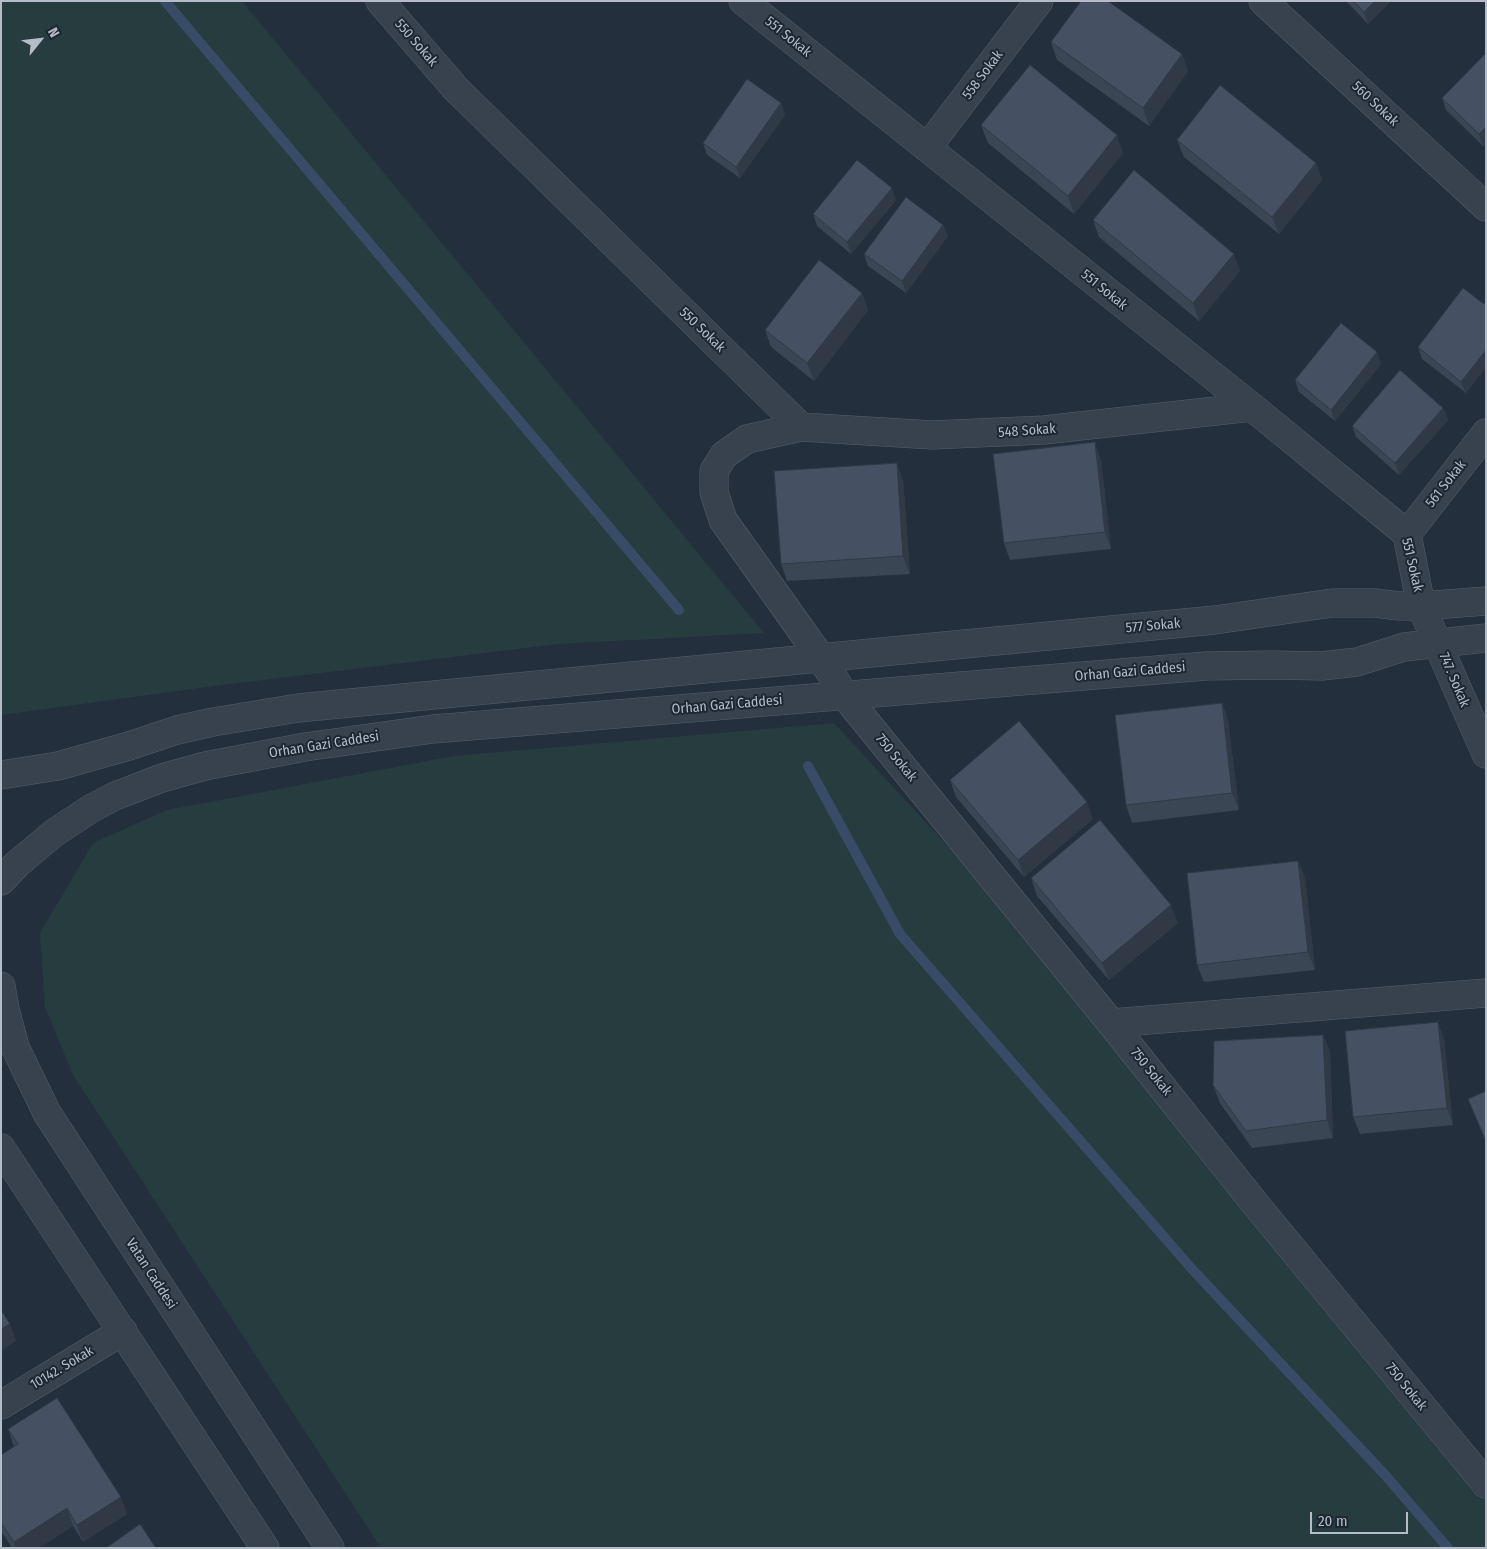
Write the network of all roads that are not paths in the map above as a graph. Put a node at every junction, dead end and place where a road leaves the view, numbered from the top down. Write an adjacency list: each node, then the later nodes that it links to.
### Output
1 (380, 1): 8 (street, 550 Sokak)
2 (743, 1): 5 (street, 551 Sokak)
3 (1039, 1): 5 (street, 558 Sokak)
4 (1263, 1): 6 (street, 560 Sokak)
5 (926, 148): 7 (street, 551 Sokak)
6 (1486, 207)
7 (1252, 407): 8 (street, 548 Sokak); 10 (street, 551 Sokak)
8 (801, 428): 15 (street)
9 (1486, 433): 10 (street, 561 Sokak)
10 (1407, 534): 12 (street, 551 Sokak)
11 (1486, 601): 12 (street, 577 Sokak)
12 (1421, 606): 14 (street, 747. Sokak); 15 (street, 577 Sokak)
13 (1486, 638): 14 (street, Orhan Gazi Caddesi)
14 (1437, 642): 16 (street, Orhan Gazi Caddesi); 17 (street, 747. Sokak)
15 (820, 658): 16 (street, 750 Sokak); 18 (street)
16 (845, 696): 19 (street, Orhan Gazi Caddesi); 22 (street, 750 Sokak)
17 (1486, 754)
18 (1, 775)
19 (1, 881)
20 (1, 986): 28 (street, Vatan Caddesi)
21 (1486, 993): 22 (street)
22 (1111, 1023): 26 (street, 750 Sokak)
23 (1, 1148): 24 (street)
24 (123, 1331): 25 (street, 10142. Sokak); 27 (street)
25 (1, 1405)
26 (1486, 1484)
27 (265, 1548)
28 (330, 1548)

